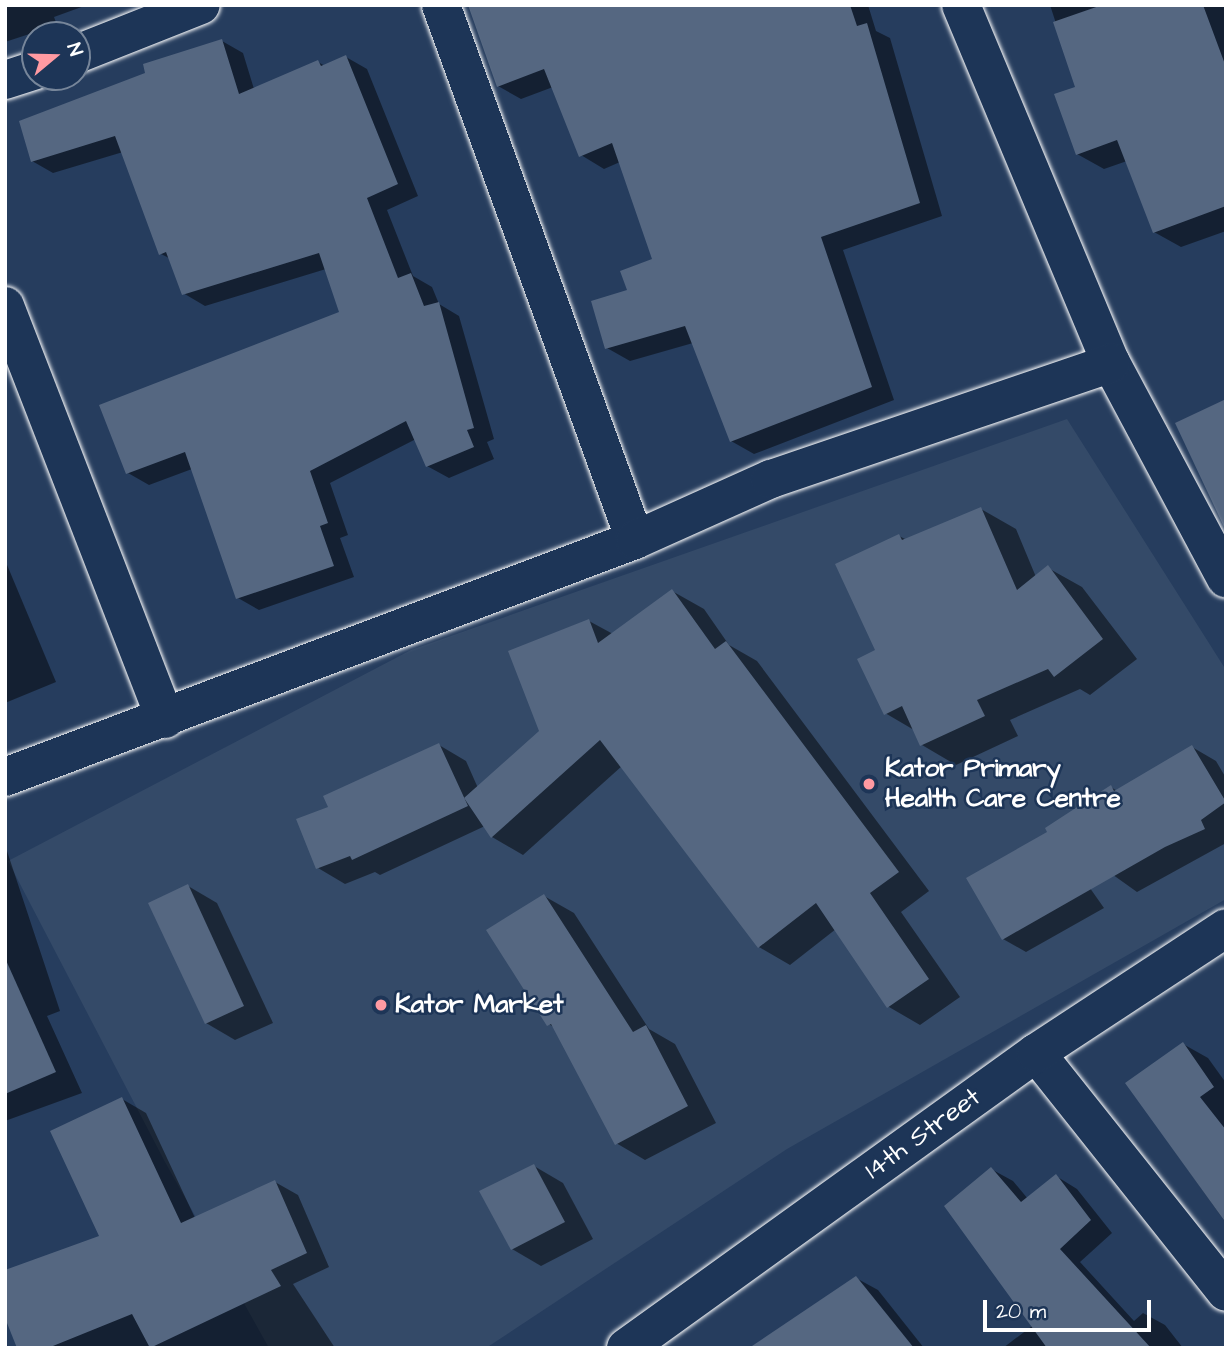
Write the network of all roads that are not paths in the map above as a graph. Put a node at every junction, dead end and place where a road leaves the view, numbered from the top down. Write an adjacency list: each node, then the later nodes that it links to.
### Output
1 (201, 5): 4 (street)
2 (441, 5): 7 (street)
3 (961, 5): 6 (street)
4 (91, 48)
5 (5, 306): 9 (street)
6 (1111, 363): 7 (street); 8 (street)
7 (635, 540): 9 (street)
8 (1226, 578)
9 (165, 719): 10 (street)
10 (5, 777)
11 (1226, 928): 12 (street, 14th Street)
12 (1036, 1053): 13 (street); 14 (street, 14th Street)
13 (1226, 1292)
14 (644, 1342)

